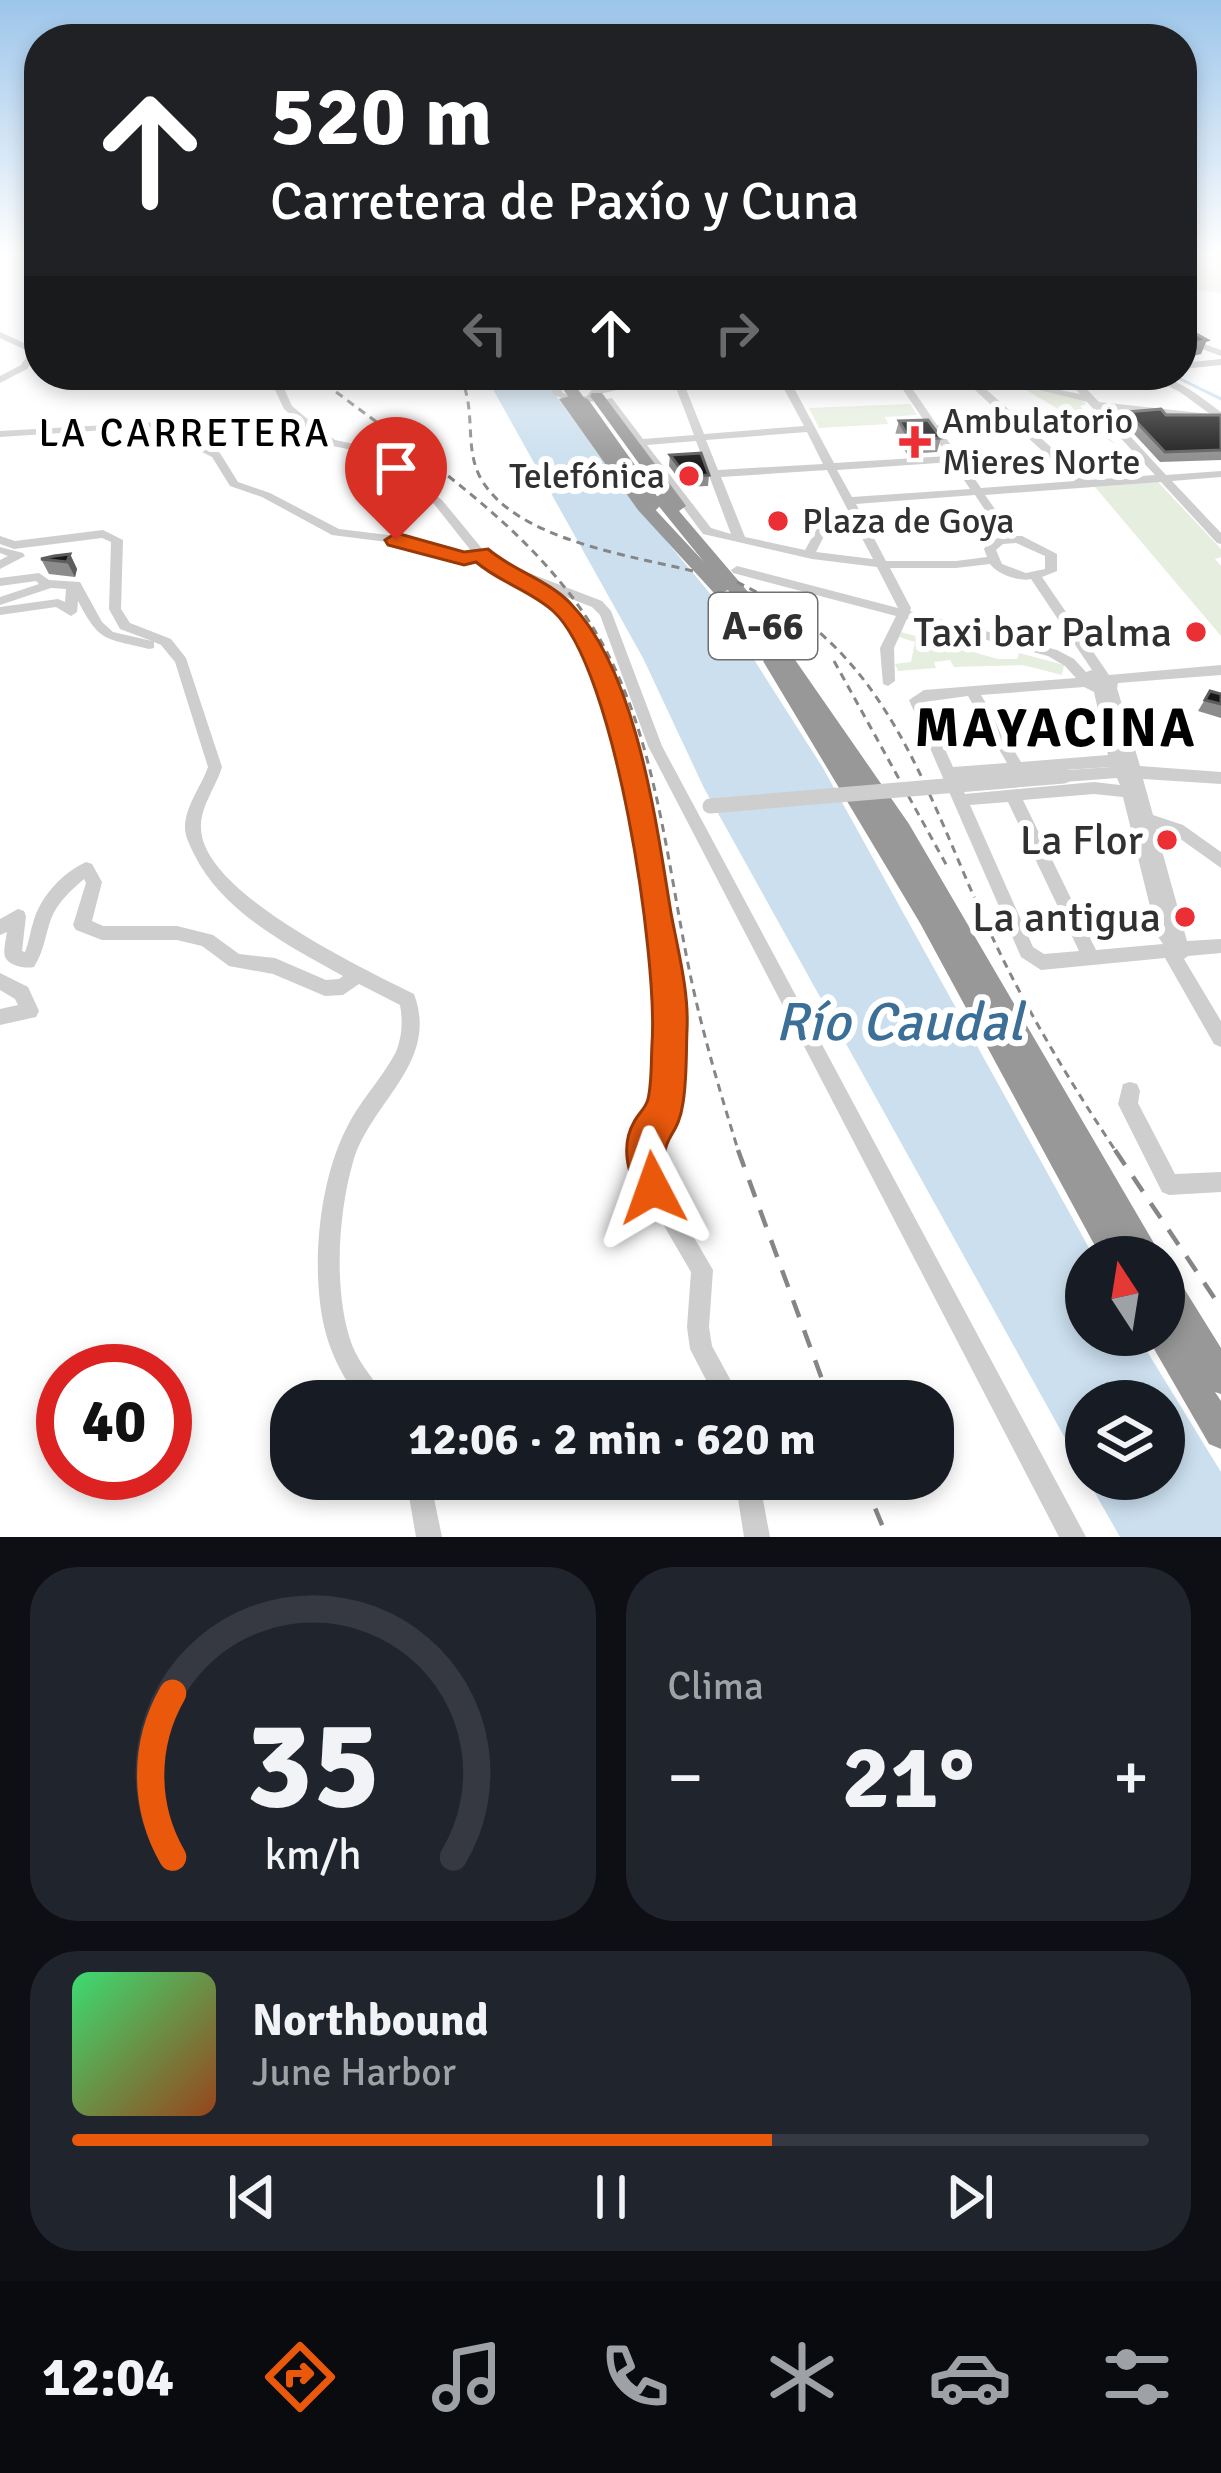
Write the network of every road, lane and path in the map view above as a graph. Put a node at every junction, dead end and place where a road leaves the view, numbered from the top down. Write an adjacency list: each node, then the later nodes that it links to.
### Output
1 (280, 390): 41 (street)
2 (563, 390): 14 (street)
3 (570, 390): 32 (highway, A-66, bridge)
4 (583, 390): 14 (street)
5 (596, 390): 22 (street)
6 (596, 390): 40 (highway)
7 (685, 390): 21 (street)
8 (787, 390): 19 (street)
9 (908, 390): 18 (street)
10 (981, 390): 17 (street)
11 (1048, 390): 15 (street)
12 (1082, 390): 15 (street)
13 (1182, 390): 16 (street)
14 (566, 399): 50 (highway)
15 (1094, 403): 16 (street); 28 (street)
16 (1221, 417)
17 (1016, 422): 18 (street); 29 (street)
18 (935, 428): 23 (street)
19 (811, 429): 21 (street); 24 (street)
20 (0, 434): 41 (street)
21 (704, 437): 22 (street); 26 (street)
22 (640, 442): 35 (street)
23 (955, 459): 24 (street); 31 (street)
24 (831, 466): 25 (street); 33 (street)
25 (771, 470): 26 (street); 30 (street)
26 (714, 474): 35 (street)
27 (1221, 474): 28 (street)
28 (1164, 478): 29 (street); 37 (street)
29 (1084, 484): 31 (street)
30 (777, 486)
31 (978, 492): 33 (street); 36 (street)
32 (656, 501): 40 (highway, A-66); 50 (highway, A-66)
33 (850, 501): 34 (street)
34 (861, 524): 39 (street); 43 (street)
35 (739, 538): 39 (street)
36 (1010, 539): 42 (street); 46 (street)
37 (1221, 540)
38 (4, 547): 44 (street); 55 (street)
39 (809, 553): 43 (street)
40 (710, 557): 82 (highway, A-66)
41 (488, 560): 67 (street); 87 (street)
42 (991, 560): 43 (street); 46 (street)
43 (882, 564): 53 (street)
44 (0, 566)
45 (736, 570): 53 (street)
46 (1036, 577): 54 (street)
47 (0, 582): 49 (street)
48 (72, 584): 49 (street); 52 (street); 55 (street)
49 (48, 585): 51 (street)
50 (729, 598): 81 (highway, A-66)
51 (0, 601)
52 (0, 610)
53 (903, 614): 56 (street); 58 (street)
54 (1078, 638): 56 (street); 59 (street)
55 (170, 647): 74 (street)
56 (1052, 653): 59 (street)
57 (1221, 670): 59 (street)
58 (888, 681)
59 (1099, 682): 60 (street); 63 (street)
60 (972, 691): 61 (street); 62 (street)
61 (1016, 766): 62 (street); 63 (street)
62 (947, 773): 66 (street)
63 (1128, 773): 64 (street); 65 (street); 67 (street, bridge); 68 (street); 72 (street)
64 (1221, 778)
65 (1012, 795): 66 (street); 73 (street)
66 (960, 800): 73 (street)
67 (700, 807): 93 (street)
68 (1148, 820): 69 (street); 72 (street)
69 (1221, 861)
70 (0, 928): 74 (street)
71 (1221, 946): 72 (street)
72 (1177, 950): 73 (street); 77 (street); 78 (street)
73 (1090, 958)
74 (357, 974): 86 (street)
75 (0, 981): 76 (street)
76 (0, 1017)
77 (1221, 1022)
78 (1221, 1038)
79 (1130, 1090): 80 (street)
80 (1221, 1182)
81 (1105, 1236)
82 (1135, 1236)
83 (1185, 1319): 85 (highway)
84 (1175, 1356): 88 (highway)
85 (1221, 1378)
86 (361, 1380)
87 (718, 1380)
88 (1221, 1432)
89 (422, 1500): 91 (street)
90 (751, 1500): 92 (street)
91 (429, 1537)
92 (757, 1537)
93 (1073, 1537)

